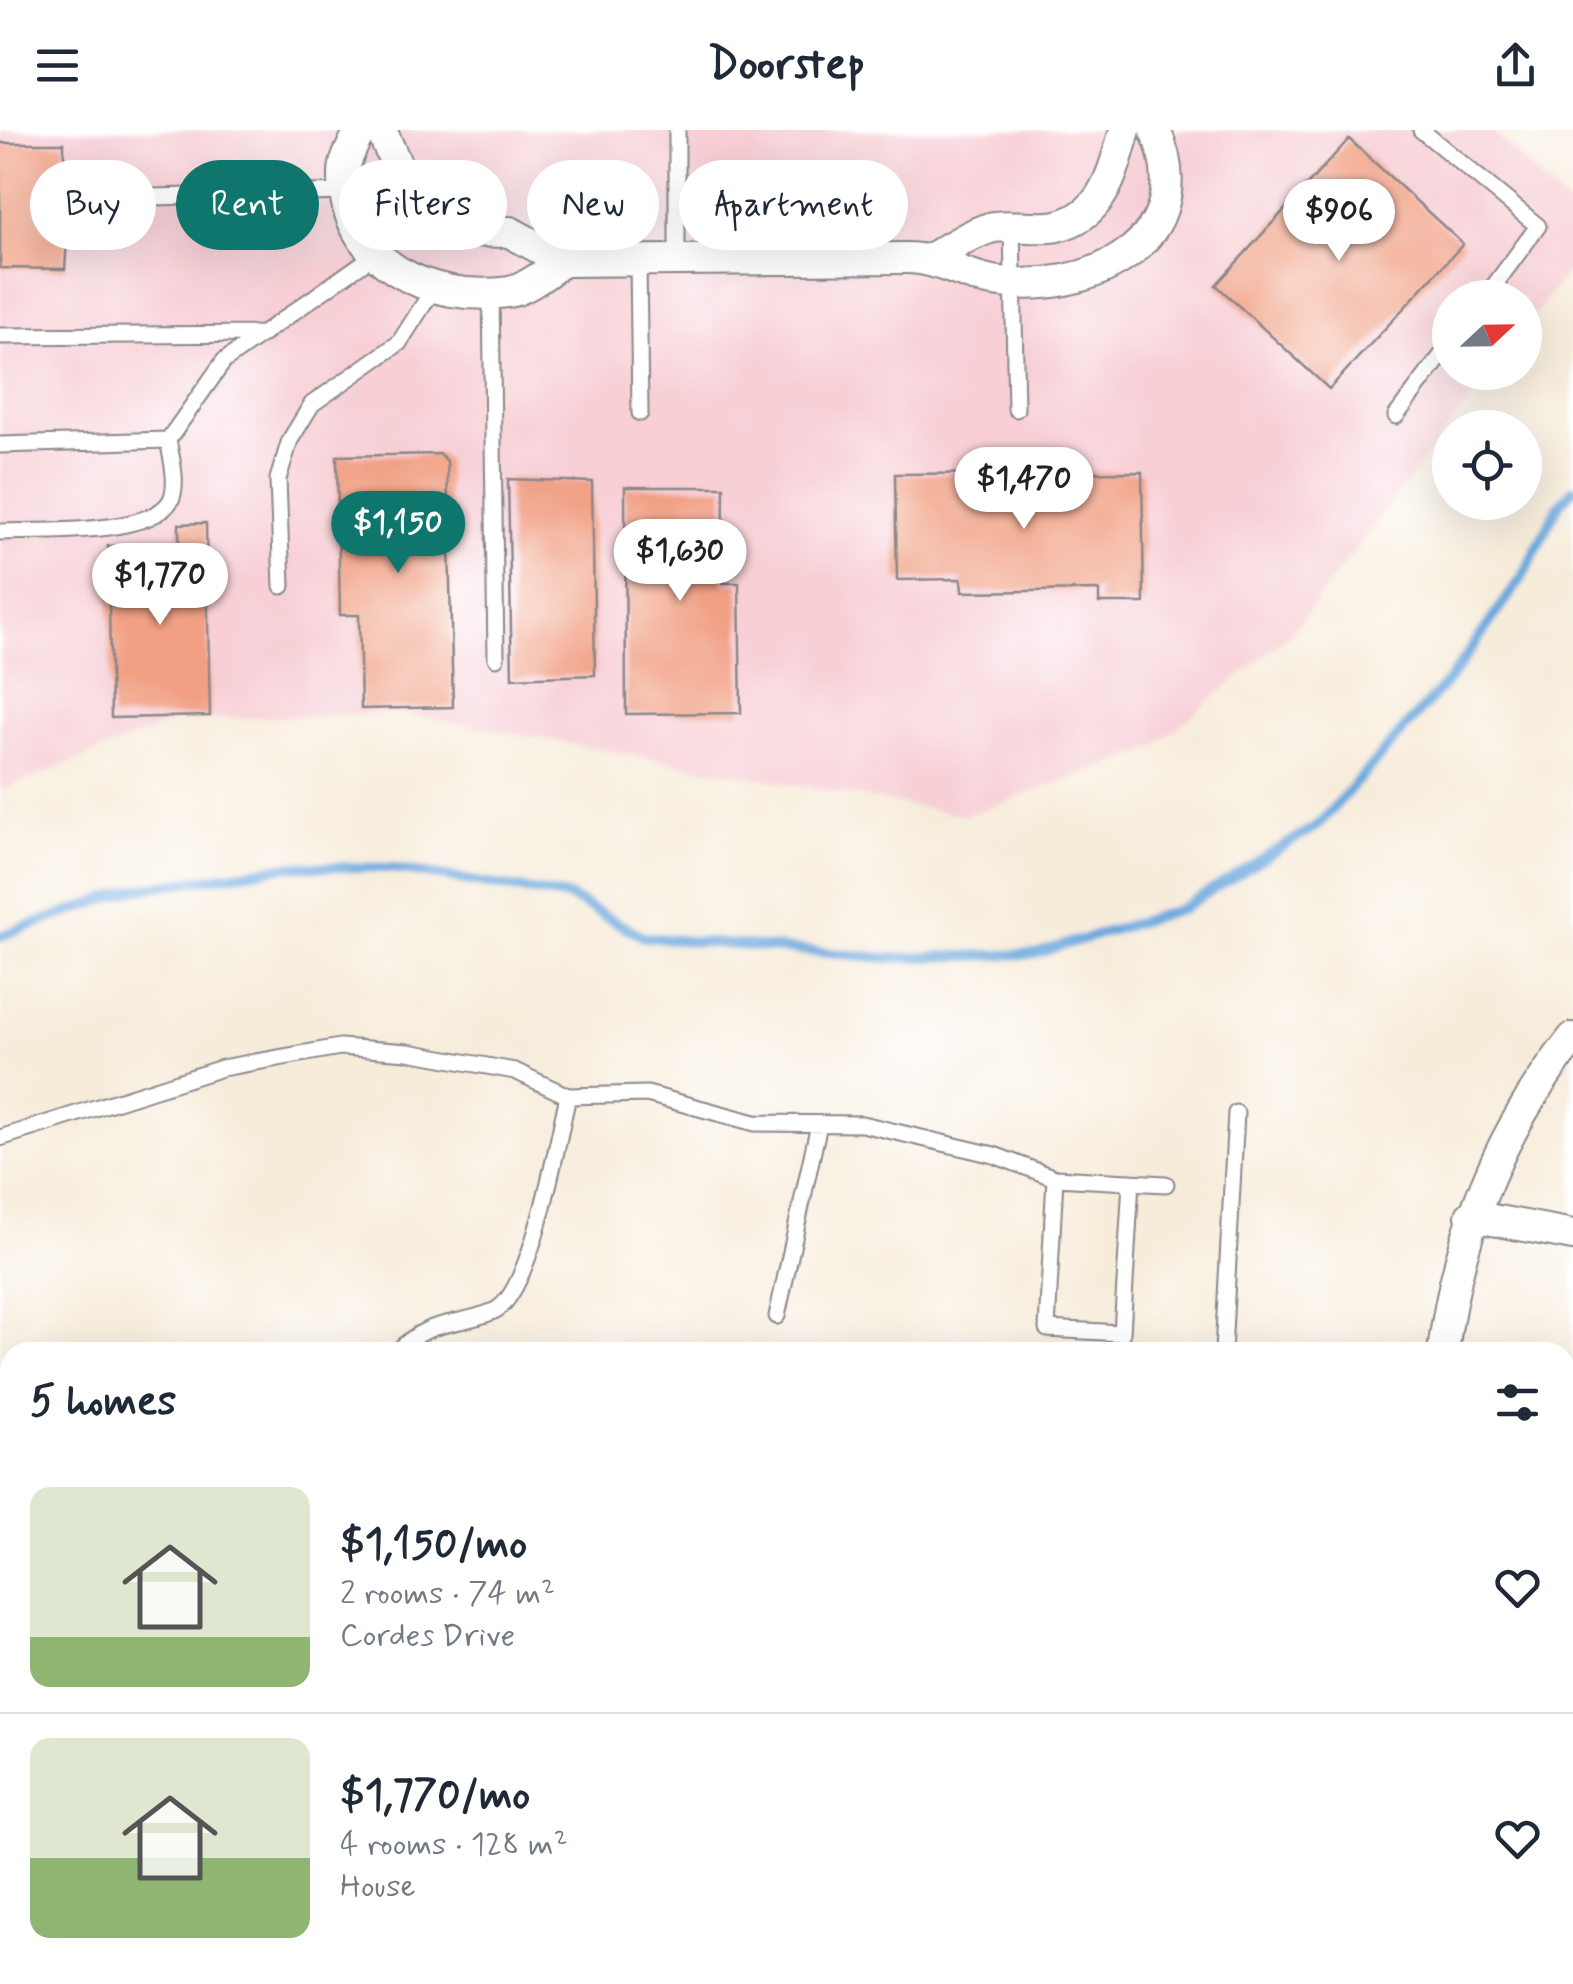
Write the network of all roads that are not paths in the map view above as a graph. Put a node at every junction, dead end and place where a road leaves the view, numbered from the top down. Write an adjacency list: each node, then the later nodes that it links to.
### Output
1 (360, 130): 7 (street)
2 (381, 130): 16 (street)
3 (677, 130): 15 (lane)
4 (1125, 130): 10 (street)
5 (1155, 130): 18 (street)
6 (1420, 130): 17 (lane)
7 (348, 160)
8 (339, 192): 9 (lane)
9 (156, 197)
10 (1012, 227): 13 (street); 18 (lane)
11 (371, 250): 12 (street)
12 (374, 255): 19 (street); 21 (lane)
13 (931, 258): 15 (street); 18 (street)
14 (638, 260): 15 (street); 16 (street); 25 (lane)
15 (677, 260)
16 (563, 262): 20 (street)
17 (1498, 280)
18 (1013, 281): 24 (lane)
19 (434, 288): 20 (street); 30 (lane)
20 (491, 292): 31 (lane)
21 (264, 334): 22 (lane); 27 (lane)
22 (0, 336)
23 (1432, 368): 26 (lane)
24 (1016, 410)
25 (640, 414)
26 (1396, 416)
27 (168, 440): 28 (lane); 29 (lane)
28 (0, 445)
29 (0, 532)
30 (282, 586)
31 (496, 658)
32 (1573, 1038): 40 (street)
33 (568, 1096): 35 (lane); 36 (lane); 43 (lane)
34 (1236, 1113): 44 (lane)
35 (820, 1124): 37 (lane); 42 (lane)
36 (0, 1138)
37 (1055, 1178): 38 (lane); 38 (lane)
38 (1131, 1182): 39 (lane)
39 (1166, 1184)
40 (1471, 1216): 41 (street); 45 (street)
41 (1573, 1236)
42 (777, 1316)
43 (407, 1342)
44 (1224, 1342)
45 (1444, 1342)

